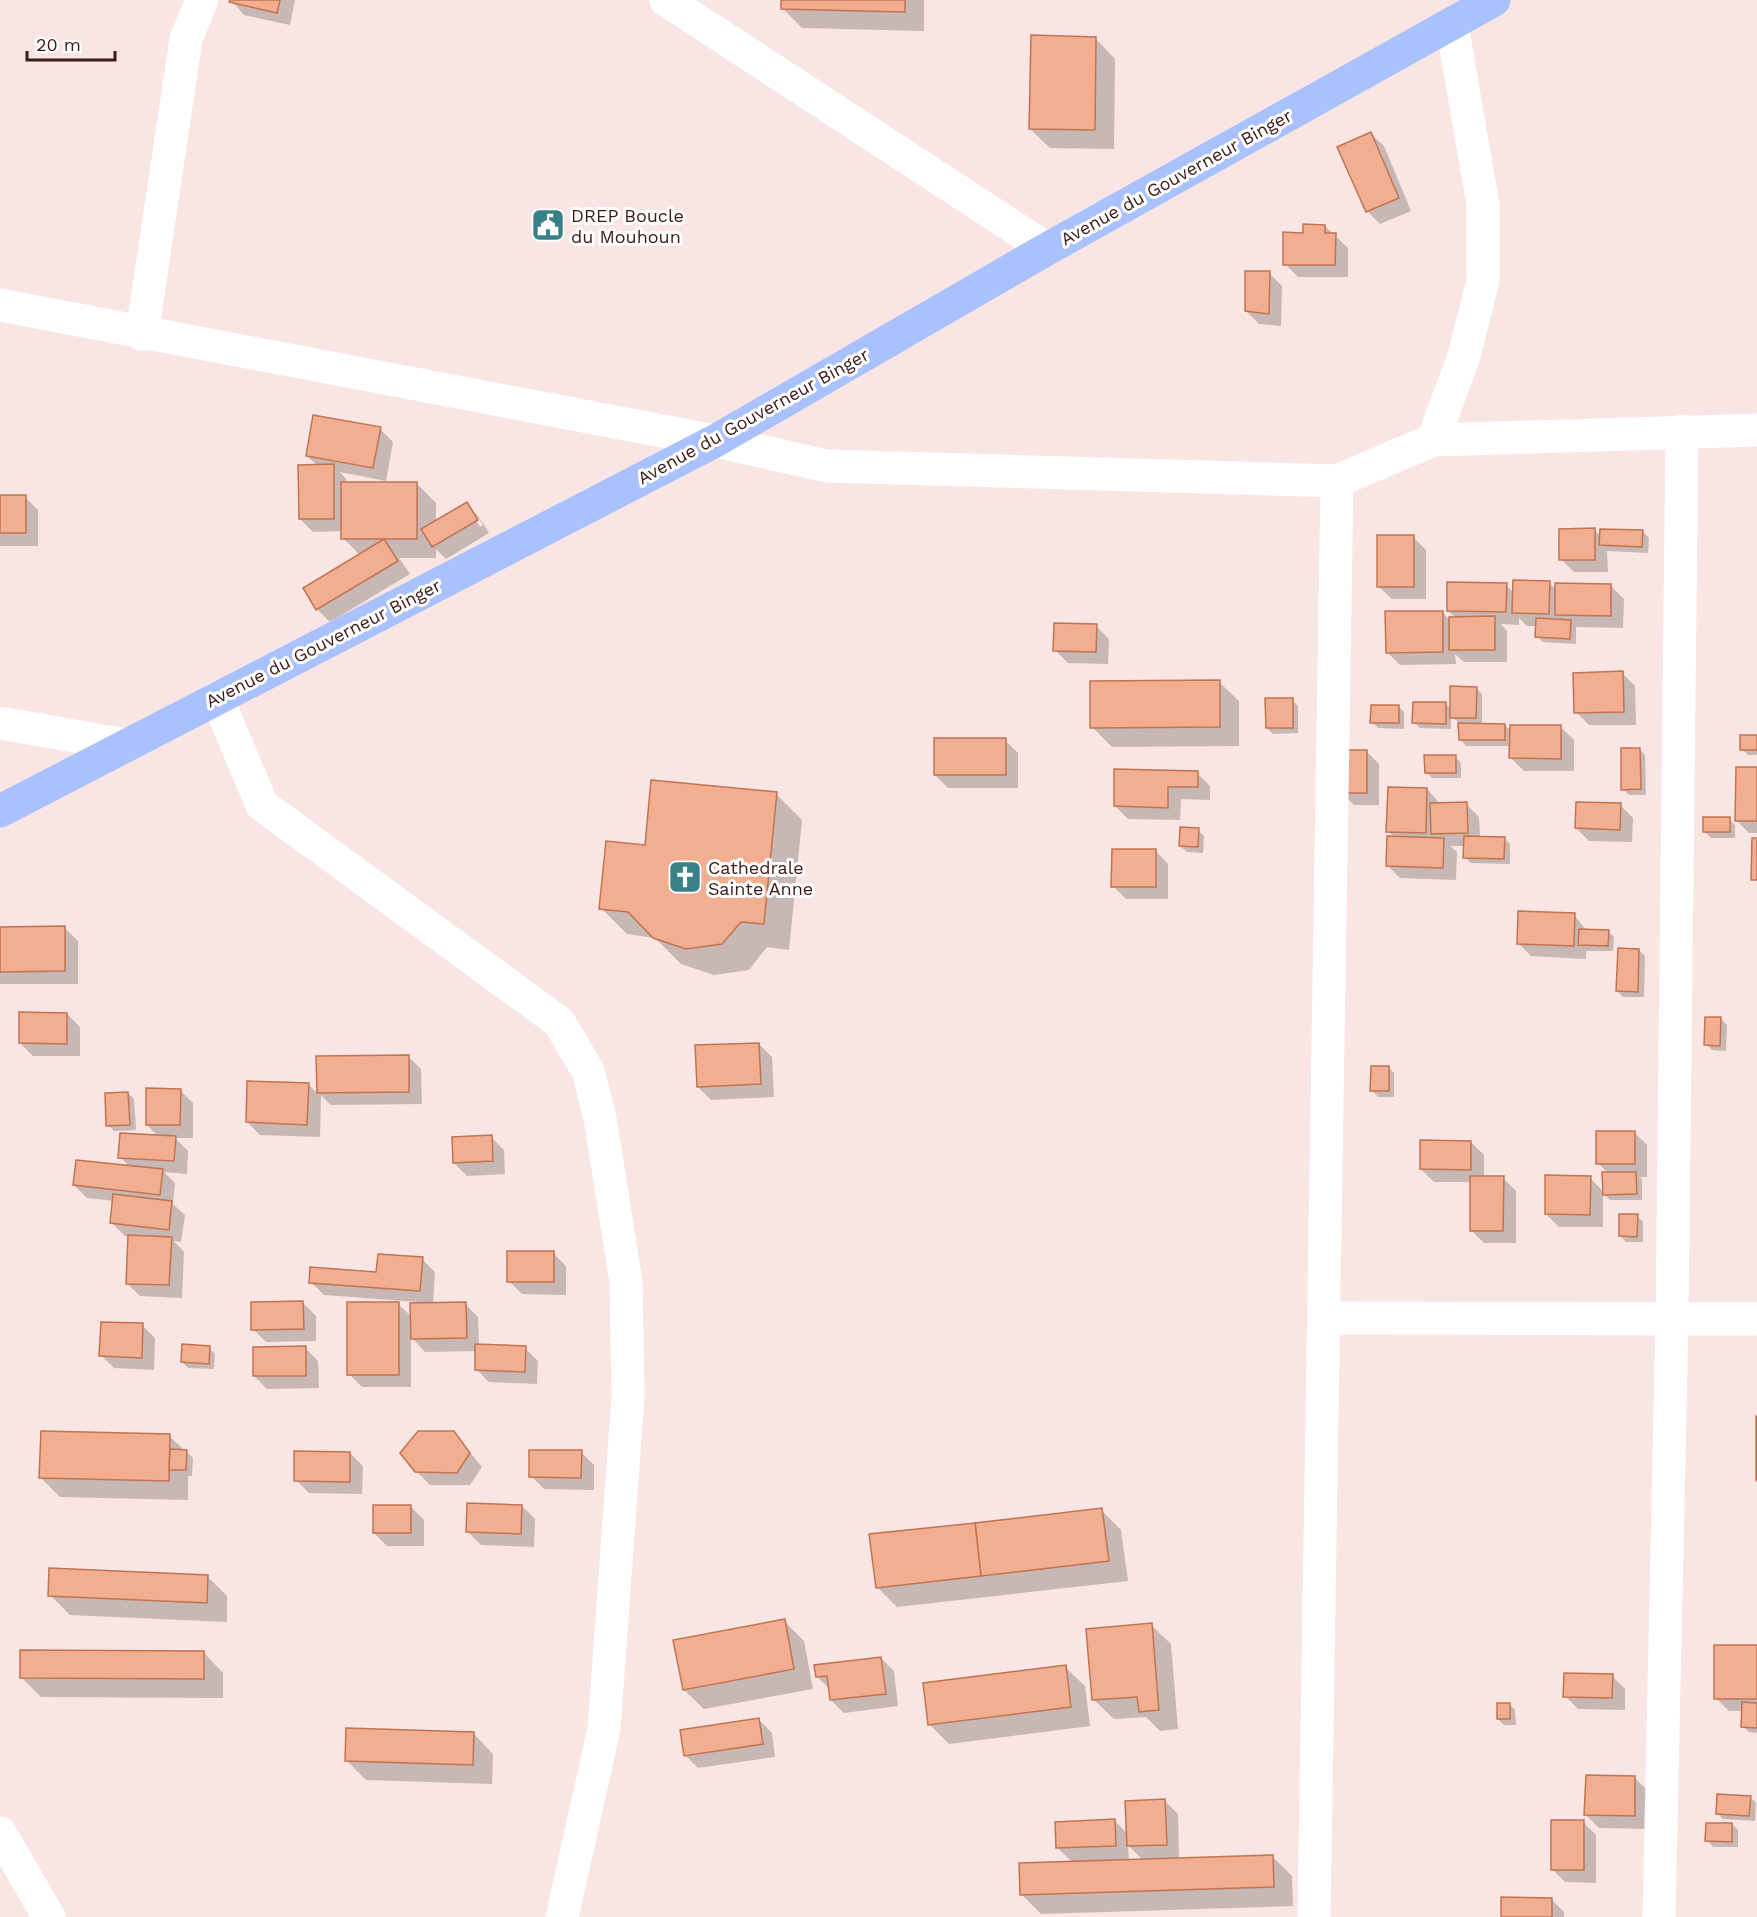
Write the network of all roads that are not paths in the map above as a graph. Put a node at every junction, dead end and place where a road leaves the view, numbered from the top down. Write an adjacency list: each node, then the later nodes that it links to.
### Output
1 (202, 0): 7 (street)
2 (666, 0): 5 (street)
3 (1494, 0): 4 (main road, Avenue du Gouverneur Binger)
4 (1452, 25): 5 (main road, Avenue du Gouverneur Binger); 10 (street)
5 (1047, 249): 11 (main road, Avenue du Gouverneur Binger)
6 (0, 305): 7 (street)
7 (142, 334): 11 (street)
8 (1757, 430): 9 (street)
9 (1682, 431): 10 (street); 18 (street)
10 (1433, 440): 12 (street)
11 (715, 441): 12 (street); 13 (main road, Avenue du Gouverneur Binger)
12 (1337, 481): 17 (street)
13 (217, 698): 15 (main road, Avenue du Gouverneur Binger); 22 (street)
14 (0, 723): 15 (street)
15 (126, 745): 16 (main road, Avenue du Gouverneur Binger)
16 (0, 811)
17 (1324, 1318): 18 (street); 23 (street)
18 (1672, 1319): 19 (street); 24 (street)
19 (1757, 1319)
20 (0, 1833): 21 (street)
21 (49, 1917)
22 (562, 1917)
23 (1314, 1917)
24 (1659, 1917)

